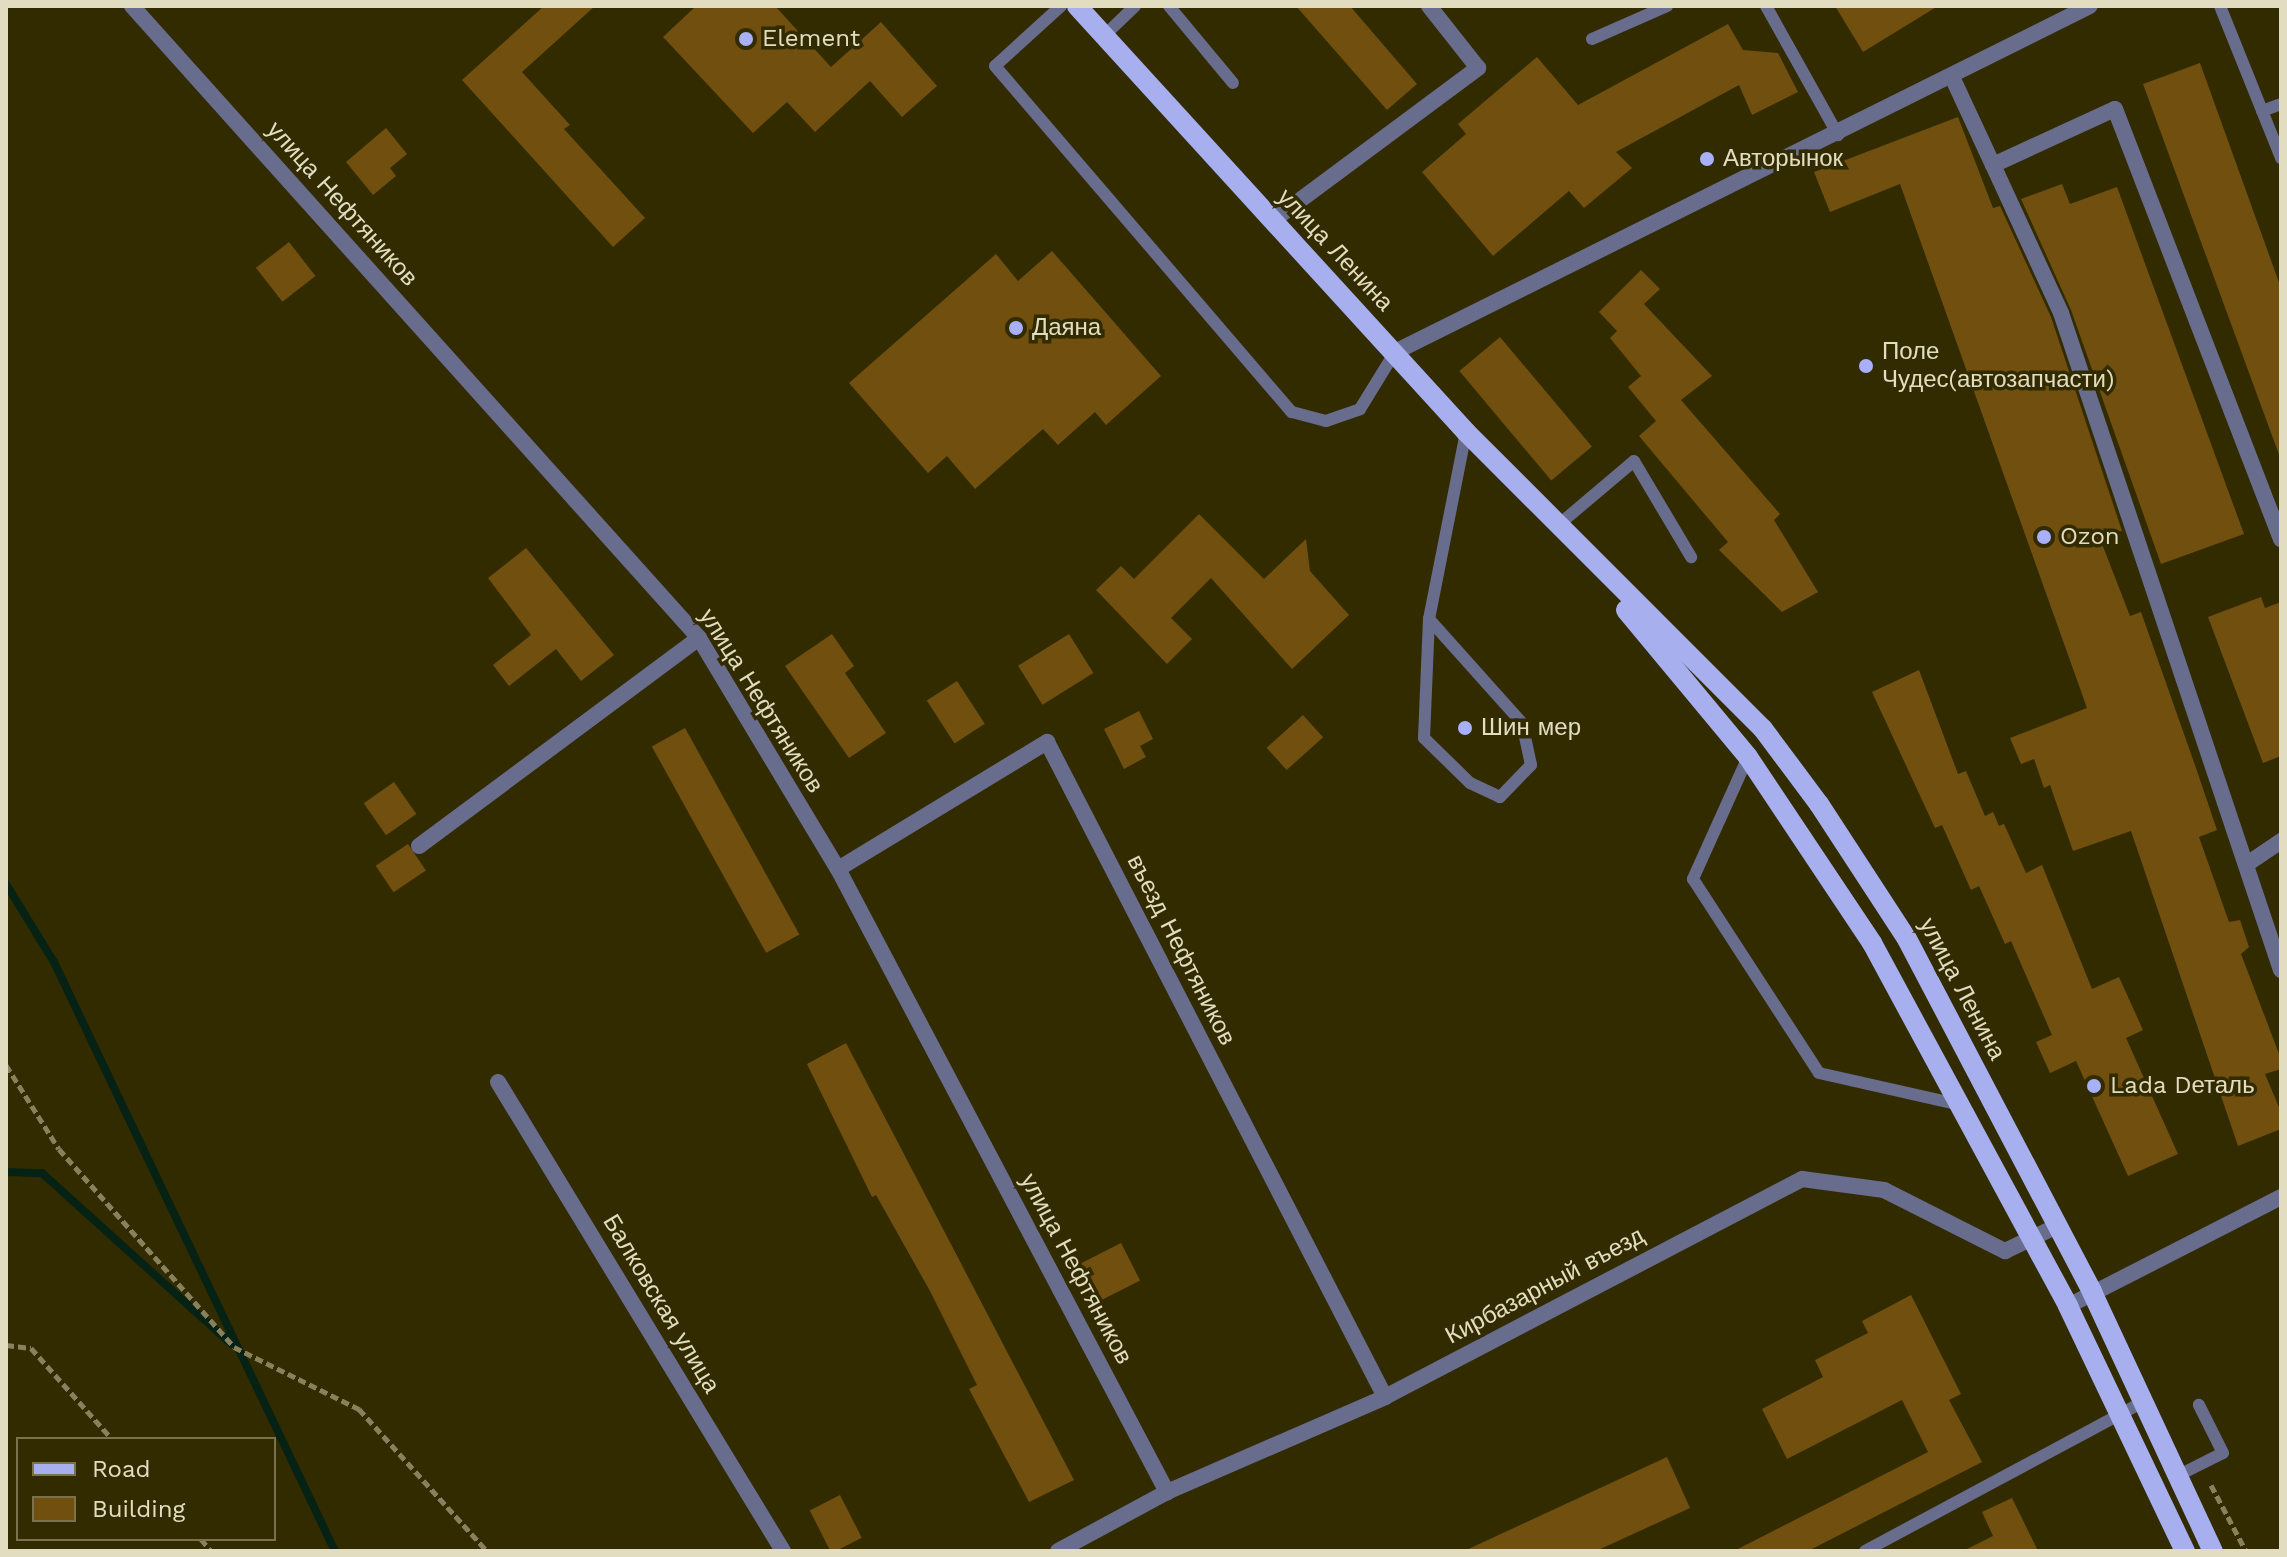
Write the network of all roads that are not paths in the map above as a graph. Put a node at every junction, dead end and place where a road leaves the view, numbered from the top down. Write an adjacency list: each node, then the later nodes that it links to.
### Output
1 (132, 6): 27 (street, улица Нефтяников)
2 (1061, 6): 21 (lane)
3 (1077, 6): 11 (main road, улица Ленина)
4 (1135, 6): 11 (lane)
5 (1169, 6): 14 (lane)
6 (1429, 6): 20 (street)
7 (1667, 6): 12 (lane)
8 (1766, 6): 17 (lane)
9 (2090, 6): 13 (street)
10 (2220, 6): 16 (lane)
11 (1104, 36): 20 (main road, улица Ленина)
12 (1592, 39)
13 (1953, 79): 17 (street); 19 (street)
14 (1233, 83)
15 (2281, 104): 16 (lane)
16 (2262, 111): 18 (lane)
17 (1838, 135): 21 (street)
18 (2281, 158)
19 (1993, 165): 24 (street); 31 (street)
20 (1272, 221): 21 (main road, улица Ленина)
21 (1395, 352): 22 (main road, улица Ленина)
22 (1466, 432): 23 (main road, улица Ленина); 26 (lane)
23 (1556, 527): 25 (lane); 28 (main road, улица Ленина); 37 (main road, улица Ленина)
24 (2281, 539)
25 (1691, 557)
26 (1429, 619): 26 (lane)
27 (699, 638): 30 (street); 32 (street, улица Нефтяников)
28 (1748, 757): 35 (main road, улица Ленина); 35 (lane)
29 (2281, 841): 31 (street)
30 (419, 846)
31 (2247, 864): 33 (street)
32 (838, 869): 41 (street, въезд Нефтяников); 46 (street, улица Нефтяников)
33 (2281, 970)
34 (498, 1082): 47 (street, Балковская улица)
35 (1961, 1105): 38 (main road, улица Ленина)
36 (2281, 1197): 39 (street)
37 (2057, 1226): 38 (street, Кирбазарный въезд); 39 (main road, улица Ленина)
38 (2033, 1240): 40 (main road, улица Ленина); 41 (street, Кирбазарный въезд)
39 (2092, 1292): 40 (street); 42 (main road, улица Ленина)
40 (2068, 1306): 44 (main road, улица Ленина)
41 (1385, 1397): 46 (street, Кирбазарный въезд)
42 (2141, 1403): 44 (lane); 45 (main road, улица Ленина)
43 (2199, 1405): 45 (lane)
44 (2120, 1413): 49 (lane); 50 (main road, улица Ленина)
45 (2177, 1476): 51 (main road, улица Ленина)
46 (1167, 1492): 48 (street, Кирбазарный въезд)
47 (783, 1551)
48 (1058, 1551)
49 (1865, 1551)
50 (2185, 1551)
51 (2213, 1551)

